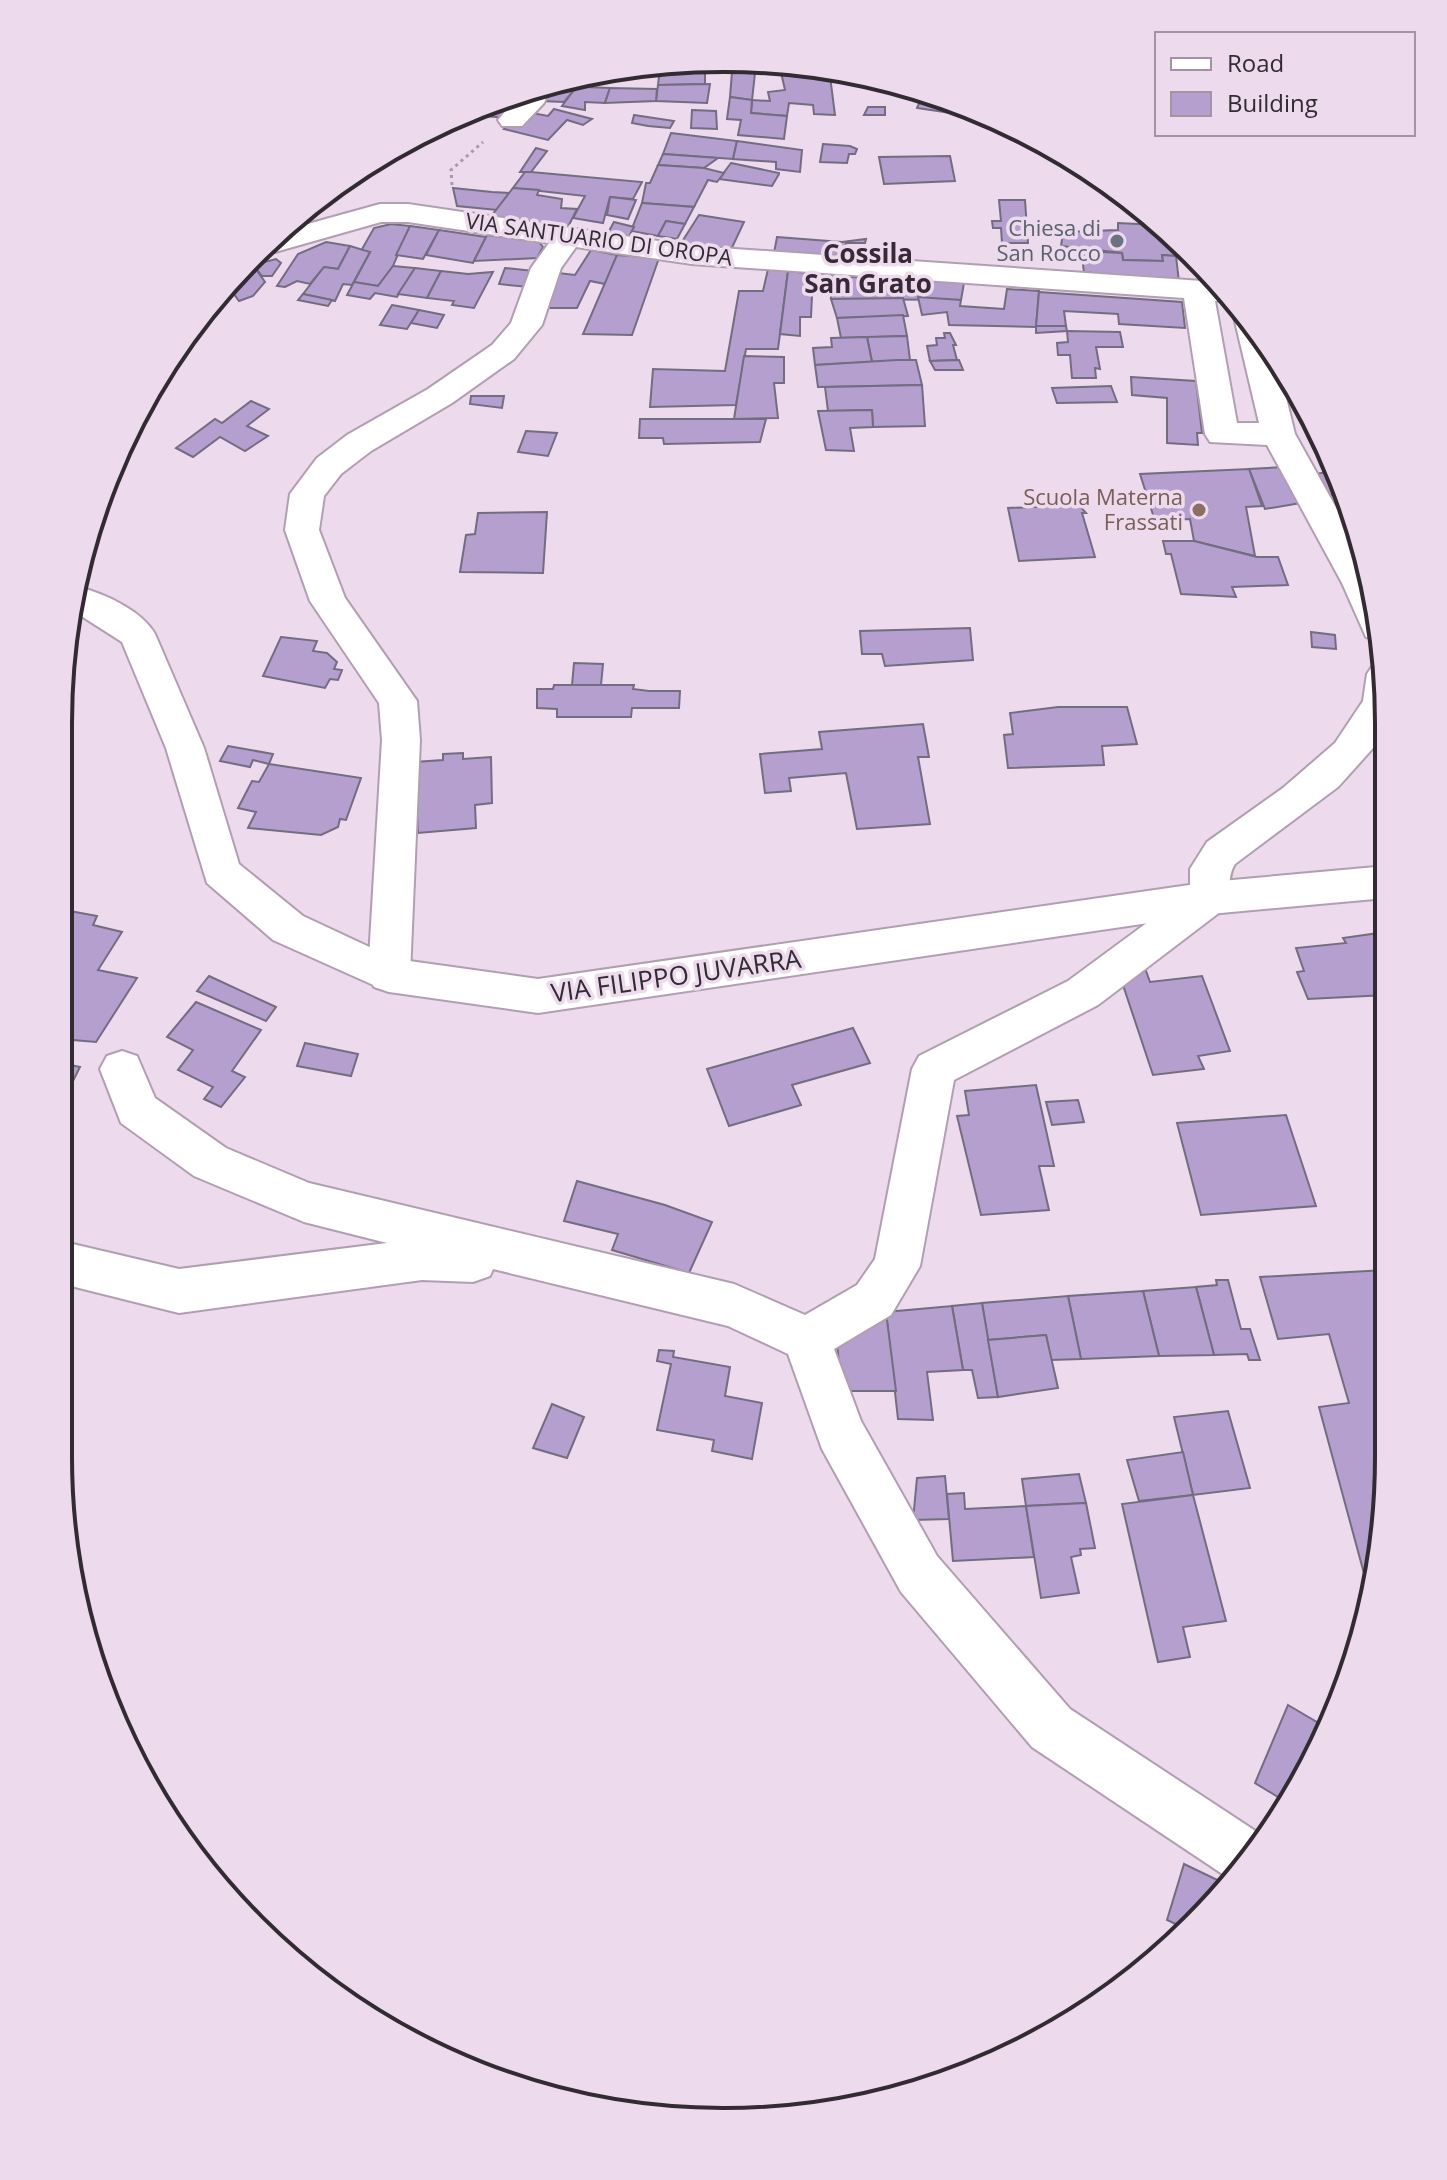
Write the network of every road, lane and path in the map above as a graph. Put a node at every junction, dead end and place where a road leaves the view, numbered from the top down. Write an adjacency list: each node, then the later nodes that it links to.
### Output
1 (529, 102): 2 (street)
2 (512, 120): 3 (path)
3 (456, 219): 4 (street, VIA SANTUARIO DI OROPA); 5 (street, VIA SANTUARIO DI OROPA)
4 (569, 236): 6 (street, VIA SANTUARIO DI OROPA); 15 (street)
5 (289, 239)
6 (1210, 291)
7 (1212, 293): 9 (street)
8 (1259, 353): 9 (street)
9 (1278, 434): 10 (street)
10 (1359, 580)
11 (84, 601): 15 (street, VIA FILIPPO JUVARRA)
12 (1375, 716): 14 (street)
13 (1375, 883): 14 (street, VIA FILIPPO JUVARRA)
14 (1210, 898): 15 (street, VIA FILIPPO JUVARRA); 19 (street)
15 (389, 975)
16 (122, 1069): 17 (street)
17 (552, 1263): 18 (street); 19 (street)
18 (72, 1265)
19 (807, 1339): 20 (street)
20 (1240, 1853)

